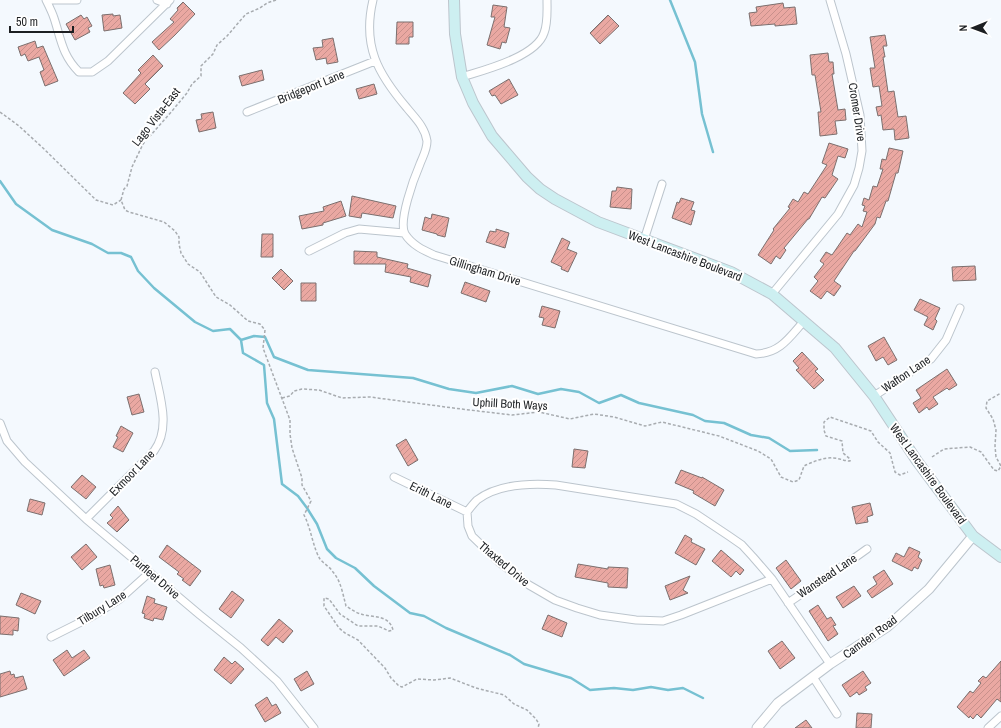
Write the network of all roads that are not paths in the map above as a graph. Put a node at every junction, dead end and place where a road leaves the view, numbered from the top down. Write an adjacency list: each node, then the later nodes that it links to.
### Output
1 (77, 0): 7 (street)
2 (157, 0): 7 (street)
3 (373, 0): 8 (street)
4 (454, 0): 9 (main road, West Lancashire Boulevard)
5 (547, 0): 9 (street)
6 (830, 0): 15 (street, Cromer Drive)
7 (168, 2)
8 (375, 61): 10 (street, Bridgeport Lane); 12 (street)
9 (462, 77): 13 (main road, West Lancashire Boulevard)
10 (247, 112)
11 (662, 184): 13 (street)
12 (404, 233): 14 (street); 17 (street, Gillingham Drive)
13 (644, 240): 15 (main road, West Lancashire Boulevard)
14 (309, 251)
15 (772, 294): 17 (main road, West Lancashire Boulevard)
16 (960, 308): 19 (street, Wafton Lane)
17 (804, 321): 19 (main road, West Lancashire Boulevard)
18 (155, 372): 23 (street, Exmoor Lane)
19 (874, 396): 24 (main road, West Lancashire Boulevard)
20 (0, 423): 23 (street, Purfleet Drive)
21 (394, 477): 22 (street, Erith Lane)
22 (467, 512): 28 (street); 28 (street, Thaxted Drive)
23 (86, 519): 27 (street, Purfleet Drive)
24 (973, 536): 26 (main road, West Lancashire Boulevard); 31 (street, Camden Road)
25 (867, 549): 29 (street, Wanstead Lane)
26 (1001, 557)
27 (149, 573): 30 (street, Tilbury Lane); 35 (street, Purfleet Drive)
28 (772, 579): 29 (street)
29 (788, 603): 31 (street)
30 (51, 637)
31 (830, 664): 32 (street, Camden Road)
32 (813, 677): 33 (street); 36 (street, Camden Road)
33 (837, 714)
34 (1001, 716): 37 (street)
35 (314, 728)
36 (758, 728)
37 (988, 728)

